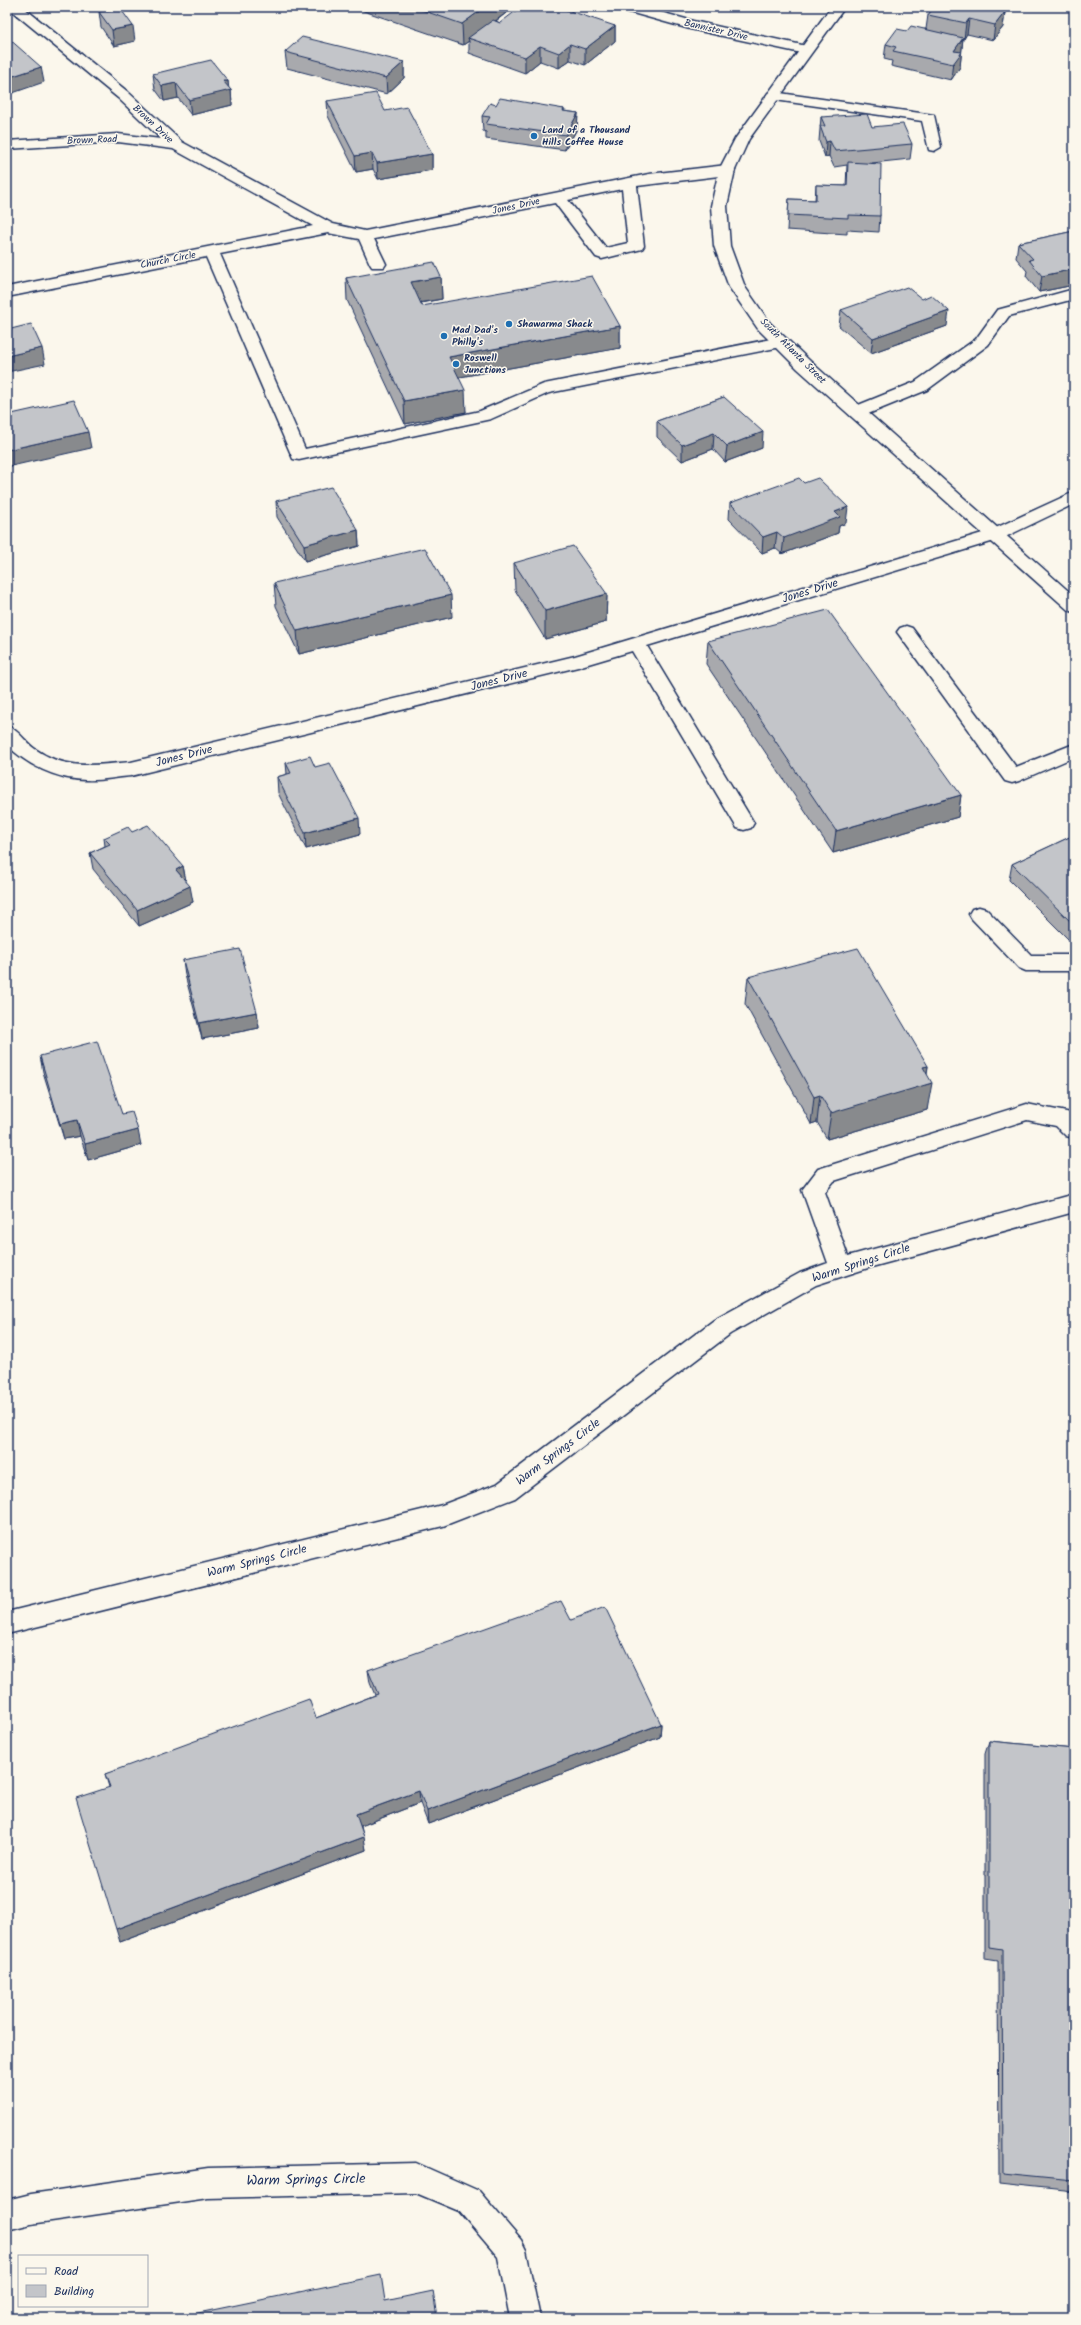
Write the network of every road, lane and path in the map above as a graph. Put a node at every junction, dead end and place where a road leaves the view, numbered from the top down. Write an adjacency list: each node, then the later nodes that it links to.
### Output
1 (14, 7): 6 (street, Brown Drive)
2 (627, 7): 4 (street, Bannister Drive)
3 (838, 7): 4 (street, South Atlanta Street)
4 (806, 50): 5 (street, South Atlanta Street)
5 (773, 96): 8 (street); 9 (street, South Atlanta Street)
6 (177, 145): 7 (street, Brown Road); 12 (street, Brown Drive)
7 (7, 146)
8 (934, 147)
9 (727, 170): 10 (street, Jones Drive); 19 (street, South Atlanta Street)
10 (629, 183): 11 (street, Jones Drive); 11 (street)
11 (559, 198): 14 (street, Jones Drive)
12 (308, 218): 13 (street, Jones Drive)
13 (328, 228): 14 (street, Jones Drive); 15 (street, Church Circle)
14 (365, 236): 16 (street)
15 (211, 251): 17 (street, Church Circle); 19 (street)
16 (378, 264)
17 (7, 292)
18 (1074, 294): 20 (street)
19 (781, 342): 20 (street, South Atlanta Street)
20 (857, 412): 22 (street, South Atlanta Street)
21 (1074, 496): 22 (street, Jones Drive)
22 (994, 535): 23 (street, South Atlanta Street); 25 (street, Jones Drive)
23 (1074, 606)
24 (906, 632): 27 (street)
25 (636, 643): 26 (street, Jones Drive); 28 (street)
26 (7, 732)
27 (1074, 750)
28 (744, 823)
29 (979, 914): 30 (street)
30 (1074, 963)
31 (1074, 1130): 33 (street)
32 (1074, 1203): 33 (street, Warm Springs Circle)
33 (841, 1268): 34 (street, Warm Springs Circle)
34 (7, 1623)
35 (7, 2215): 36 (street, Warm Springs Circle)
36 (525, 2318)

